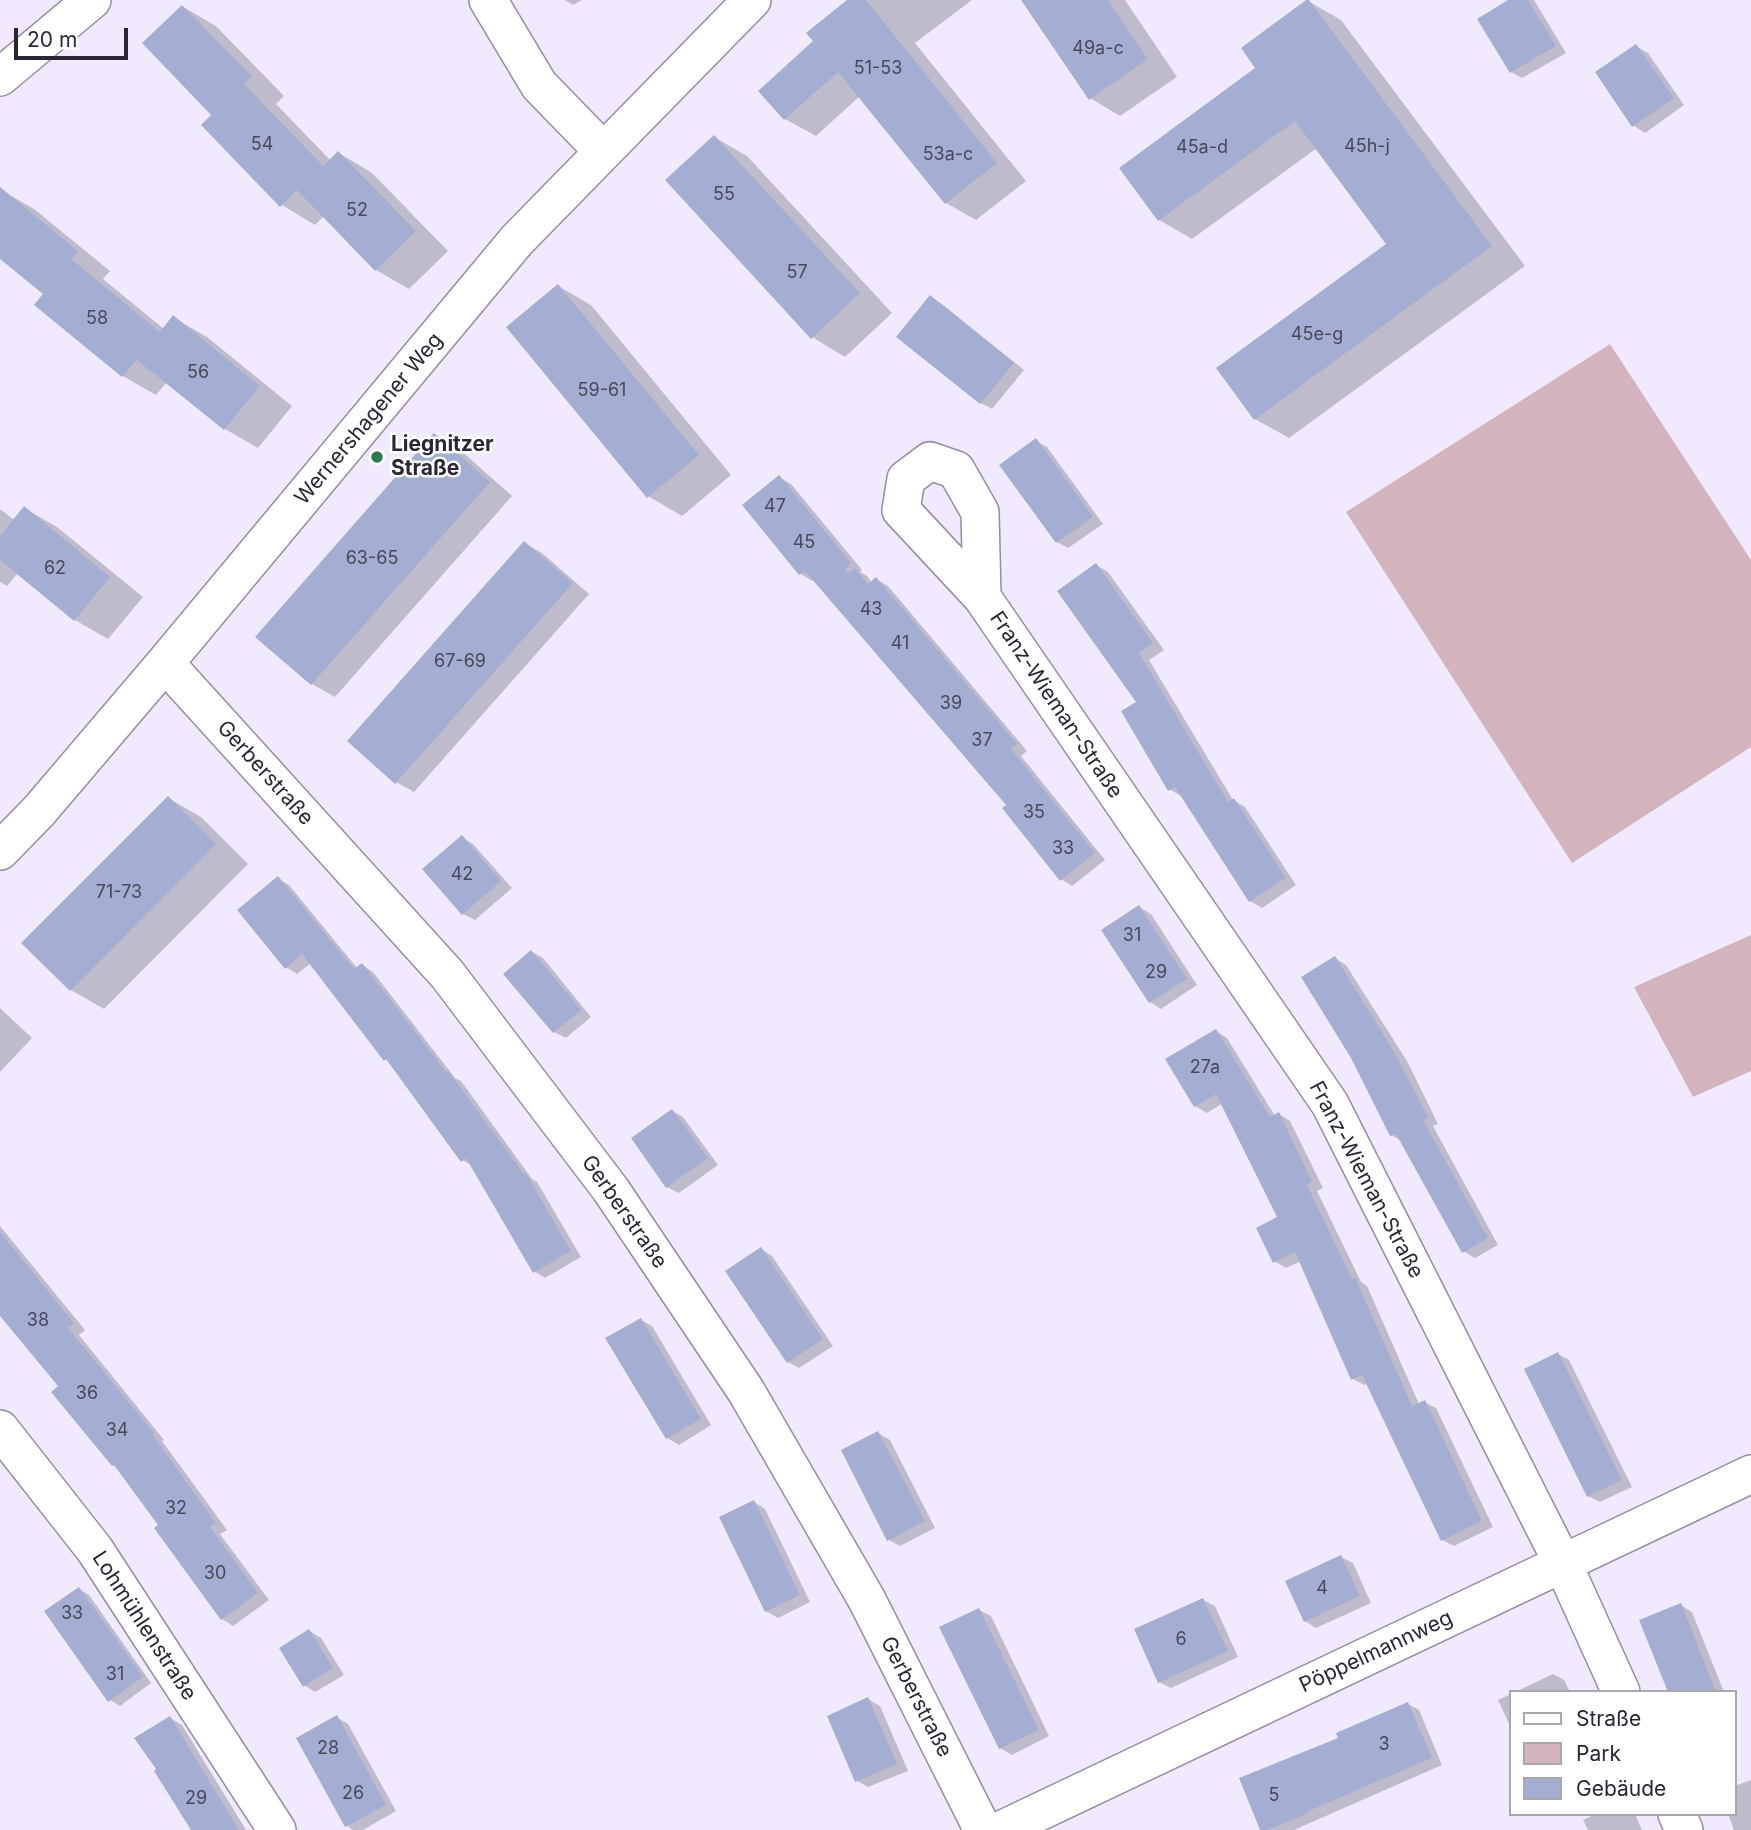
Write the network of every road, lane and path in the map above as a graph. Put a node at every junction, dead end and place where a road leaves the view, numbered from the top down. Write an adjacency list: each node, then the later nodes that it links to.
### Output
1 (92, 0): 4 (street)
2 (488, 0): 5 (street)
3 (752, 0): 5 (street, Wernershagener Weg)
4 (0, 76)
5 (603, 151): 7 (street, Wernershagener Weg)
6 (982, 597): 11 (street, Franz-Wieman-Straße)
7 (165, 663): 8 (street, Wernershagener Weg); 14 (street, Gerberstraße)
8 (0, 851)
9 (0, 1429): 13 (street, Lohmühlenstraße)
10 (1751, 1474): 11 (street, Pöppelmannweg)
11 (1563, 1564): 12 (street, Franz-Wieman-Straße); 15 (street, Pöppelmannweg)
12 (1620, 1690)
13 (277, 1830)
14 (983, 1830)
15 (1001, 1830)

